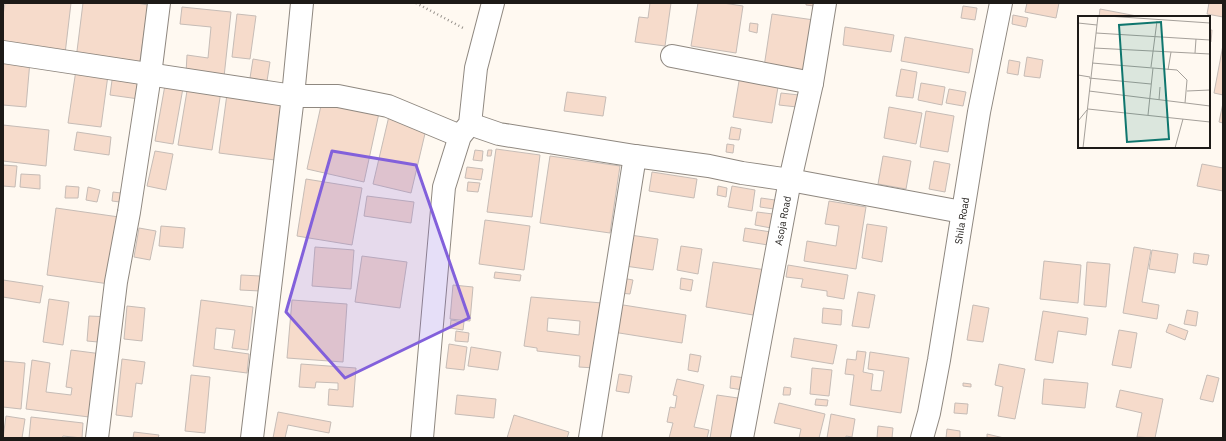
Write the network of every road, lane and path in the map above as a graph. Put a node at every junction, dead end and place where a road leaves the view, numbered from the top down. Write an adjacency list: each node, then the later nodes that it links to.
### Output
1 (159, 3): 10 (street)
2 (302, 3): 12 (street)
3 (416, 3): 7 (path)
4 (493, 3): 7 (street)
5 (825, 3): 11 (street, Asoja Road)
6 (1001, 3): 16 (street, Shila Road)
7 (483, 39): 13 (street)
8 (3, 52): 10 (street)
9 (672, 56): 11 (street)
10 (150, 75): 12 (street); 17 (street)
11 (812, 83): 15 (street, Asoja Road)
12 (293, 96): 13 (street); 18 (street)
13 (465, 130): 14 (street); 19 (street)
14 (635, 156): 15 (street); 20 (street)
15 (790, 180): 16 (street); 21 (street, Asoja Road)
16 (962, 212): 22 (street, Shila Road)
17 (97, 438)
18 (252, 438)
19 (422, 438)
20 (590, 438)
21 (742, 438)
22 (922, 438)

